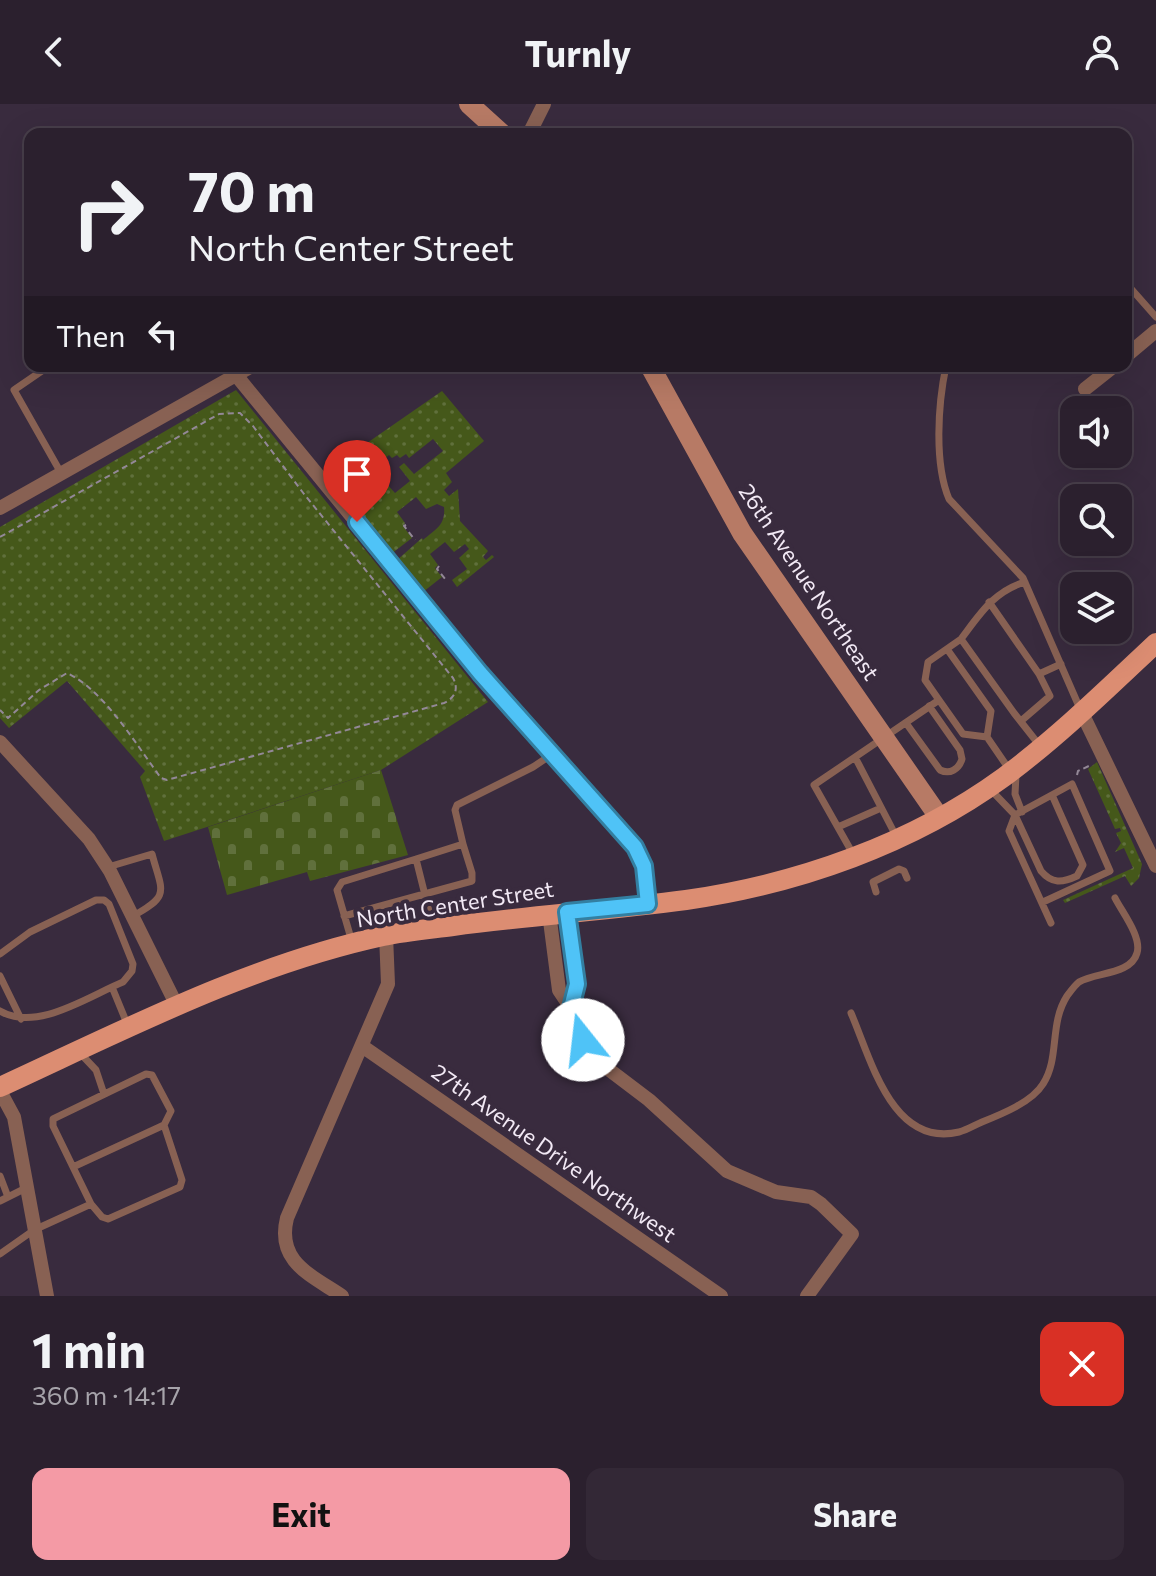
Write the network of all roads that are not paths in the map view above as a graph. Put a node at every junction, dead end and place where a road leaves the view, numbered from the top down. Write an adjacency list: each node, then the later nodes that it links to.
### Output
1 (469, 104): 3 (street)
2 (544, 104): 4 (street)
3 (495, 128)
4 (532, 128)
5 (1132, 290): 6 (lane)
6 (1156, 317)
7 (1156, 331): 8 (street)
8 (1132, 351)
9 (40, 372): 16 (lane)
10 (231, 372): 16 (street)
11 (234, 372): 34 (street)
12 (653, 372): 31 (street, 26th Avenue Northeast)
13 (945, 372): 18 (lane)
14 (1106, 372): 15 (street)
15 (1085, 389)
16 (61, 474): 17 (street)
17 (0, 508)
18 (1025, 582): 19 (lane); 23 (lane)
19 (989, 602): 20 (lane); 24 (lane)
20 (961, 639): 22 (lane); 28 (lane)
21 (1156, 643): 27 (main road, North Center Street)
22 (947, 649): 25 (lane); 30 (lane)
23 (1061, 664): 24 (lane); 27 (lane)
24 (1039, 674): 28 (lane)
25 (939, 700): 26 (lane); 30 (lane)
26 (929, 706): 29 (lane); 29 (lane)
27 (1082, 713): 33 (main road, North Center Street); 47 (street)
28 (1021, 721): 33 (lane)
29 (906, 723): 31 (lane)
30 (987, 737): 36 (lane)
31 (886, 738): 35 (lane); 41 (street, 26th Avenue Northeast)
32 (0, 742): 48 (street)
33 (1041, 747): 36 (main road, North Center Street)
34 (551, 755): 44 (lane); 54 (street)
35 (856, 759): 39 (lane); 42 (lane)
36 (1015, 768): 37 (main road, North Center Street); 40 (lane)
37 (989, 787): 40 (lane); 41 (main road, North Center Street)
38 (1052, 795): 40 (lane); 40 (lane); 53 (lane)
39 (881, 808): 42 (lane); 43 (lane)
40 (1018, 814): 53 (lane)
41 (939, 817): 43 (main road, North Center Street)
42 (838, 827): 45 (lane)
43 (897, 838): 45 (main road, North Center Street)
44 (463, 844): 46 (lane); 50 (lane)
45 (854, 856): 54 (main road, North Center Street)
46 (416, 859): 50 (lane); 57 (lane)
47 (1156, 866)
48 (108, 867): 56 (street); 56 (lane)
49 (907, 878): 51 (lane)
50 (424, 892): 57 (lane); 59 (lane)
51 (876, 892)
52 (1115, 898): 70 (lane)
53 (1043, 902): 58 (lane)
54 (648, 904): 55 (main road, North Center Street)
55 (558, 912): 59 (main road, North Center Street); 64 (street); 66 (street)
56 (133, 916): 67 (street)
57 (344, 916): 61 (lane)
58 (1051, 923)
59 (433, 929): 60 (main road, North Center Street)
60 (386, 935): 61 (main road, North Center Street); 73 (street)
61 (352, 944): 67 (main road, North Center Street)
62 (0, 954): 65 (lane)
63 (0, 976): 71 (lane)
64 (577, 984): 66 (street); 68 (street)
65 (112, 987): 71 (lane); 72 (lane)
66 (559, 990): 68 (street)
67 (177, 1006): 72 (main road, North Center Street)
68 (571, 1008): 88 (street)
69 (0, 1011): 71 (lane)
70 (851, 1013)
71 (21, 1019)
72 (129, 1028): 74 (main road, North Center Street)
73 (362, 1046): 86 (street); 87 (street, 27th Avenue Drive Northwest)
74 (78, 1051): 75 (main road, North Center Street); 76 (lane)
75 (0, 1089): 80 (street)
76 (104, 1094): 77 (lane); 78 (lane)
77 (164, 1125): 78 (lane); 82 (lane)
78 (73, 1167): 82 (lane)
79 (0, 1176): 81 (lane)
80 (26, 1188): 81 (lane); 83 (street)
81 (4, 1199)
82 (91, 1204): 83 (lane)
83 (34, 1230): 84 (lane); 85 (street)
84 (0, 1254)
85 (47, 1296)
86 (342, 1296)
87 (721, 1296)
88 (807, 1296)

